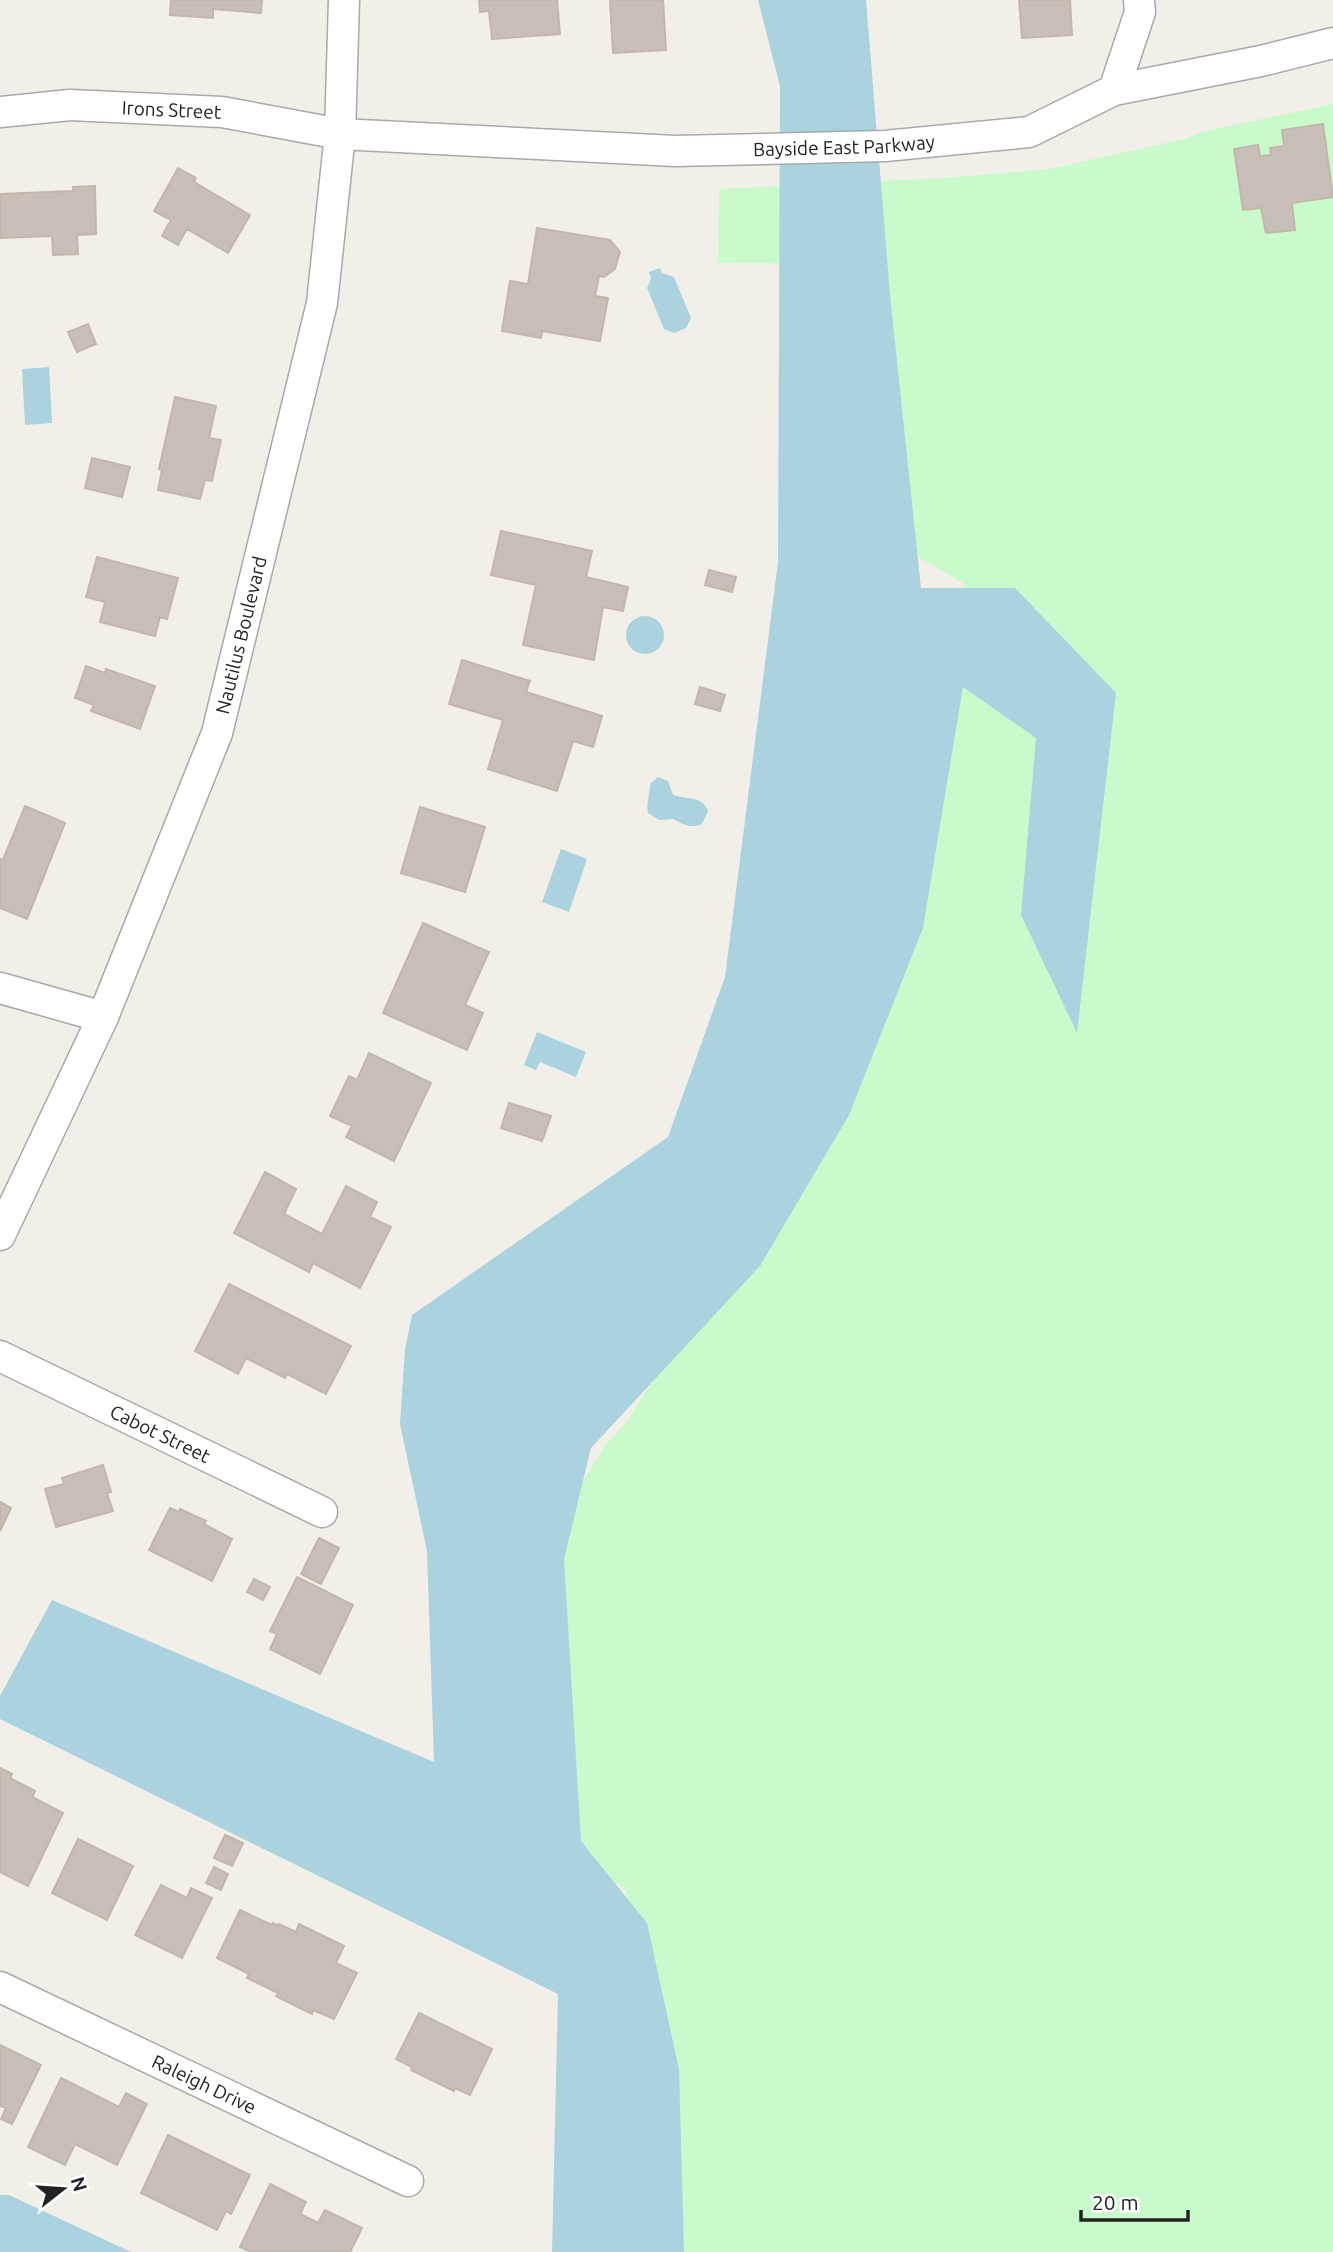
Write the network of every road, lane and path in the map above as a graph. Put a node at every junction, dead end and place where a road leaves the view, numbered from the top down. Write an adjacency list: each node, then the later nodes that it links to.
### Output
1 (344, 0): 6 (street, Nautilus Boulevard)
2 (1139, 0): 4 (street)
3 (1333, 43): 4 (street, Bayside East Parkway)
4 (1114, 90): 6 (street, Bayside East Parkway)
5 (0, 112): 6 (street, Irons Street)
6 (340, 134): 8 (street, Nautilus Boulevard)
7 (0, 988): 8 (street)
8 (103, 1017): 9 (street, Nautilus Boulevard)
9 (0, 1235)
10 (0, 1356): 11 (street, Cabot Street)
11 (323, 1512)
12 (0, 1987): 13 (street, Raleigh Drive)
13 (408, 2181)

